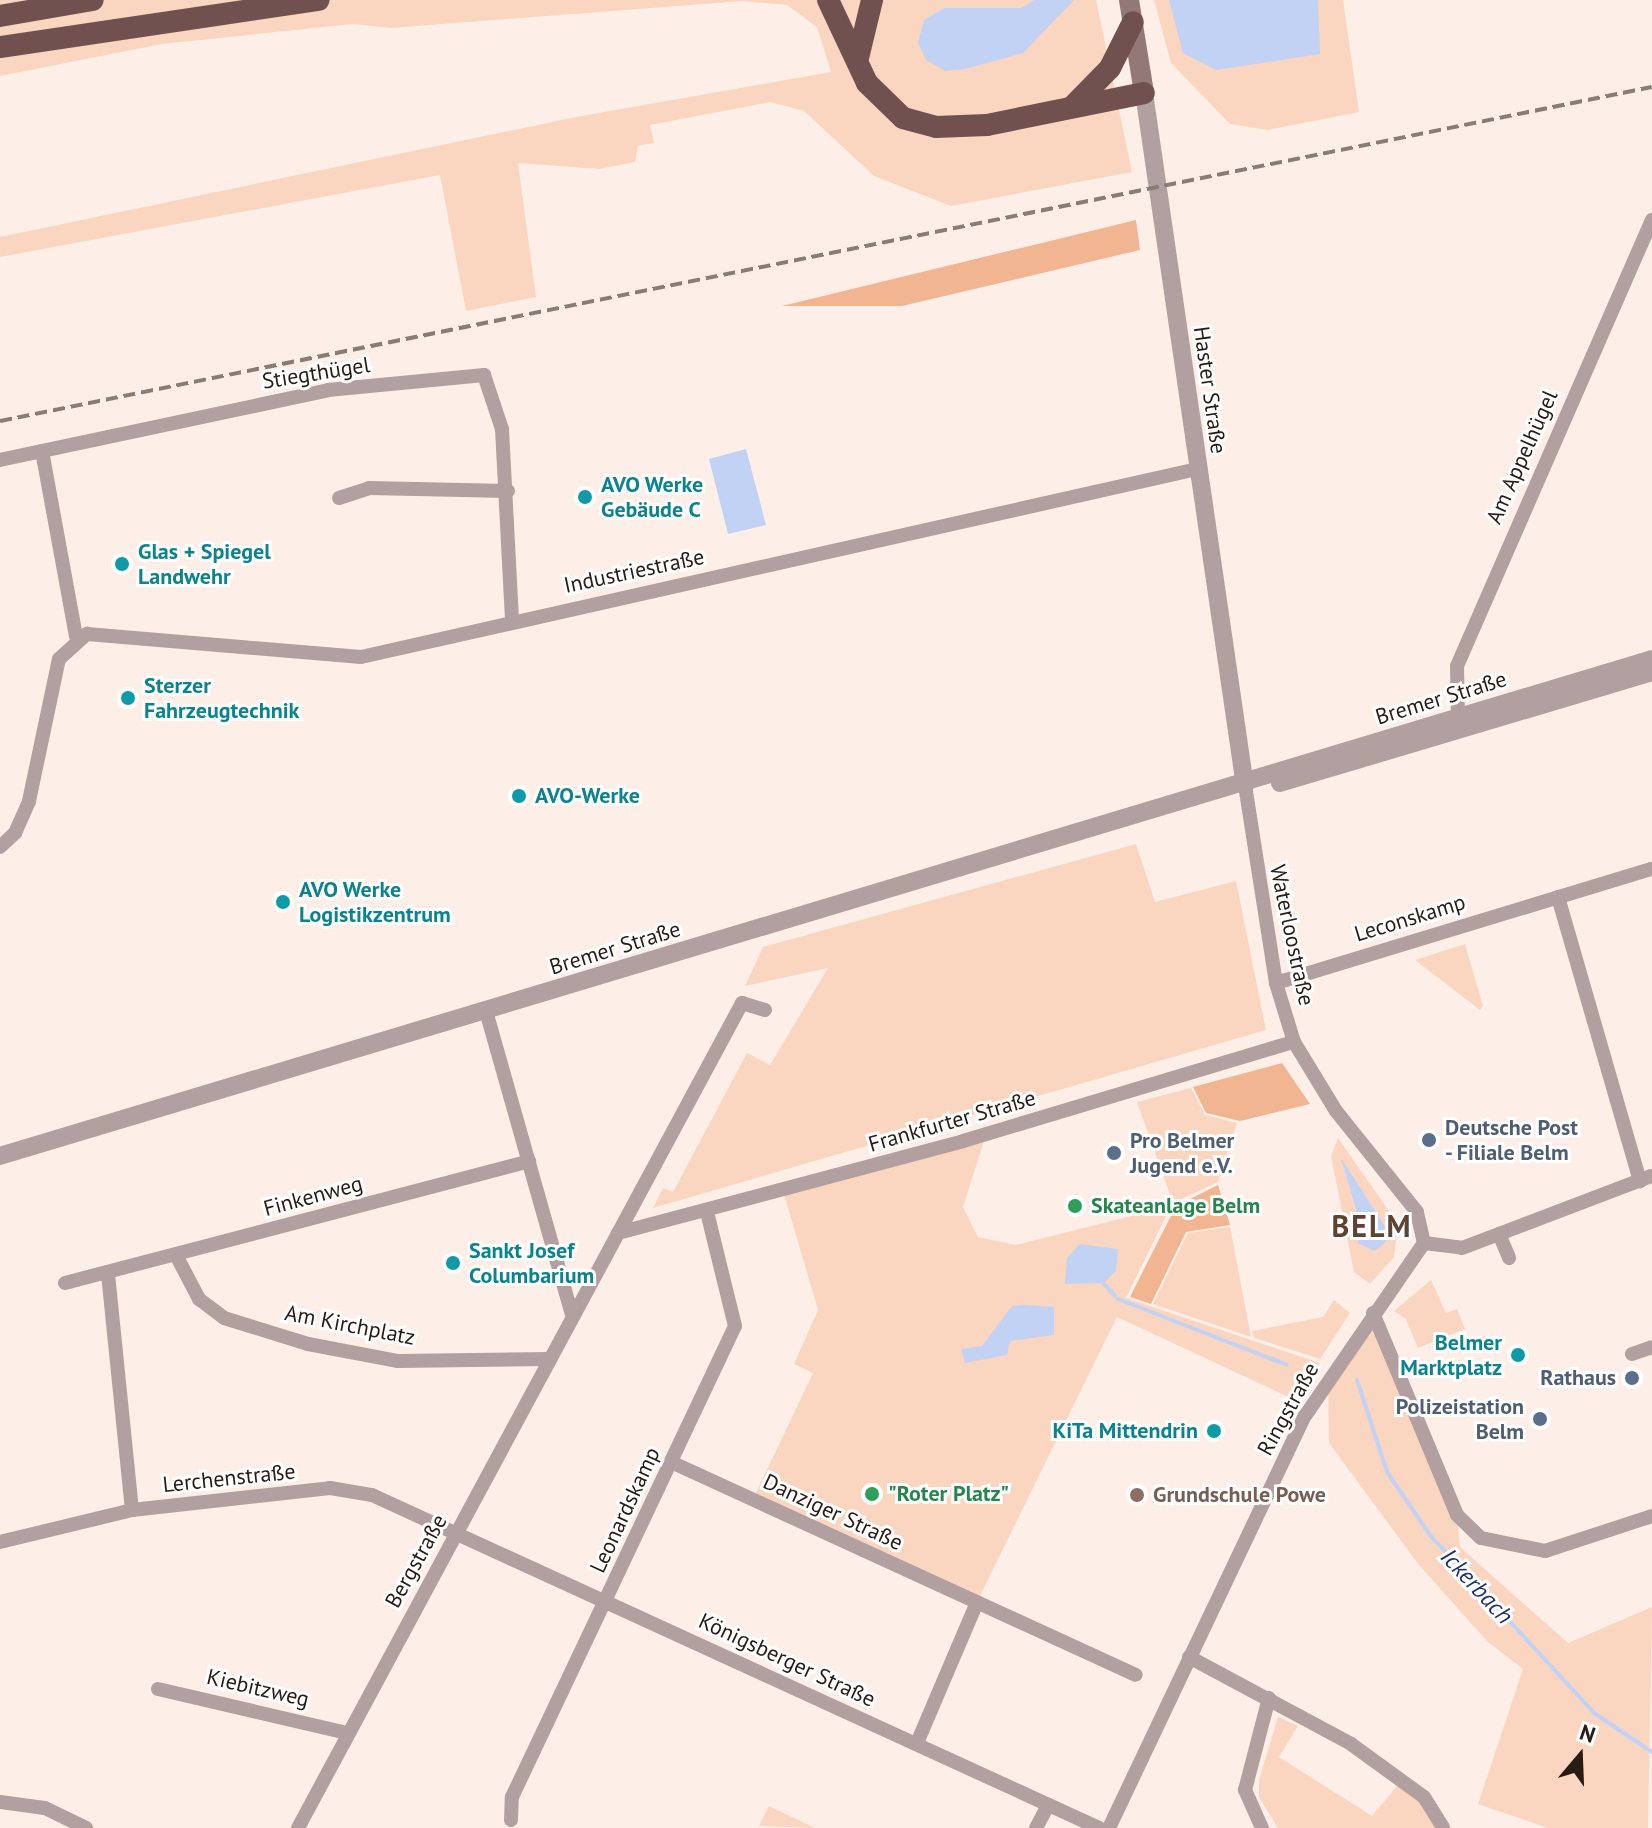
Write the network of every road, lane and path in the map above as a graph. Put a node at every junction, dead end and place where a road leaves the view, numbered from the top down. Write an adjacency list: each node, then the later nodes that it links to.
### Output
1 (93, 0): 6 (highway)
2 (319, 0): 7 (highway)
3 (828, 0): 8 (highway)
4 (872, 0): 8 (highway)
5 (1131, 11): 9 (main road, Haster Straße); 10 (highway)
6 (0, 16)
7 (0, 47)
8 (858, 63): 10 (highway)
9 (1144, 93): 10 (highway); 14 (street, Haster Straße)
10 (1071, 108)
11 (1652, 220): 21 (street, Am Appelhügel)
12 (42, 451): 13 (street, Stiegthügel); 15 (street, Stiegthügel); 18 (street)
13 (0, 460)
14 (1197, 469): 17 (street, Industriestraße); 22 (street, Haster Straße)
15 (508, 491): 16 (street); 17 (street, Stiegthügel)
16 (339, 498)
17 (512, 620): 18 (street, Industriestraße)
18 (76, 637): 23 (street)
19 (1652, 659): 21 (street, Bremer Straße)
20 (1652, 672): 22 (street, Bremer Straße)
21 (1458, 718): 22 (street, Bremer Straße)
22 (1245, 786): 26 (street, Waterloostraße); 28 (street, Bremer Straße)
23 (0, 847)
24 (1652, 869): 25 (street, Leconskamp)
25 (1558, 897): 26 (street, Leconskamp); 32 (street)
26 (1276, 983): 29 (street, Waterloostraße)
27 (765, 1010): 34 (street, Bergstraße)
28 (486, 1011): 30 (street, Bremer Straße); 31 (street)
29 (1294, 1042): 33 (street, Frankfurter Straße); 36 (street, Waterloostraße)
30 (0, 1156)
31 (529, 1161): 37 (street, Finkenweg); 42 (street)
32 (1646, 1178): 35 (street)
33 (707, 1212): 34 (street, Frankfurter Straße); 46 (street, Leonardskamp)
34 (618, 1233): 42 (street, Bergstraße)
35 (1499, 1234): 36 (street); 38 (street)
36 (1424, 1243): 41 (street, Ringstraße)
37 (176, 1255): 39 (street, Finkenweg); 45 (street, Am Kirchplatz)
38 (1509, 1258)
39 (108, 1274): 40 (street, Finkenweg); 47 (street)
40 (65, 1283)
41 (1373, 1313): 48 (street); 53 (street, Ringstraße)
42 (572, 1314): 45 (street, Bergstraße)
43 (1652, 1347): 44 (street)
44 (1632, 1354)
45 (549, 1359): 49 (street, Bergstraße)
46 (671, 1462): 51 (street, Leonardskamp); 52 (street, Danziger Straße)
47 (132, 1510): 49 (street, Lerchenstraße); 50 (street, Lerchenstraße)
48 (1652, 1516)
49 (458, 1531): 51 (street, Königsberger Straße); 57 (street, Bergstraße)
50 (0, 1542)
51 (608, 1600): 58 (street, Königsberger Straße); 61 (street, Leonardskamp)
52 (977, 1602): 54 (street, Danziger Straße); 58 (street)
53 (1189, 1657): 56 (street); 66 (street, Ringstraße)
54 (1136, 1675)
55 (158, 1689): 57 (street, Kiebitzweg)
56 (1269, 1698): 67 (street); 68 (street)
57 (347, 1733): 63 (street, Bergstraße)
58 (917, 1743): 60 (street, Königsberger Straße)
59 (0, 1802): 62 (street)
60 (1048, 1805): 64 (street); 65 (street, Königsberger Straße)
61 (511, 1820)
62 (86, 1828)
63 (298, 1828)
64 (1036, 1828)
65 (1099, 1828)
66 (1109, 1828)
67 (1262, 1828)
68 (1443, 1828)

